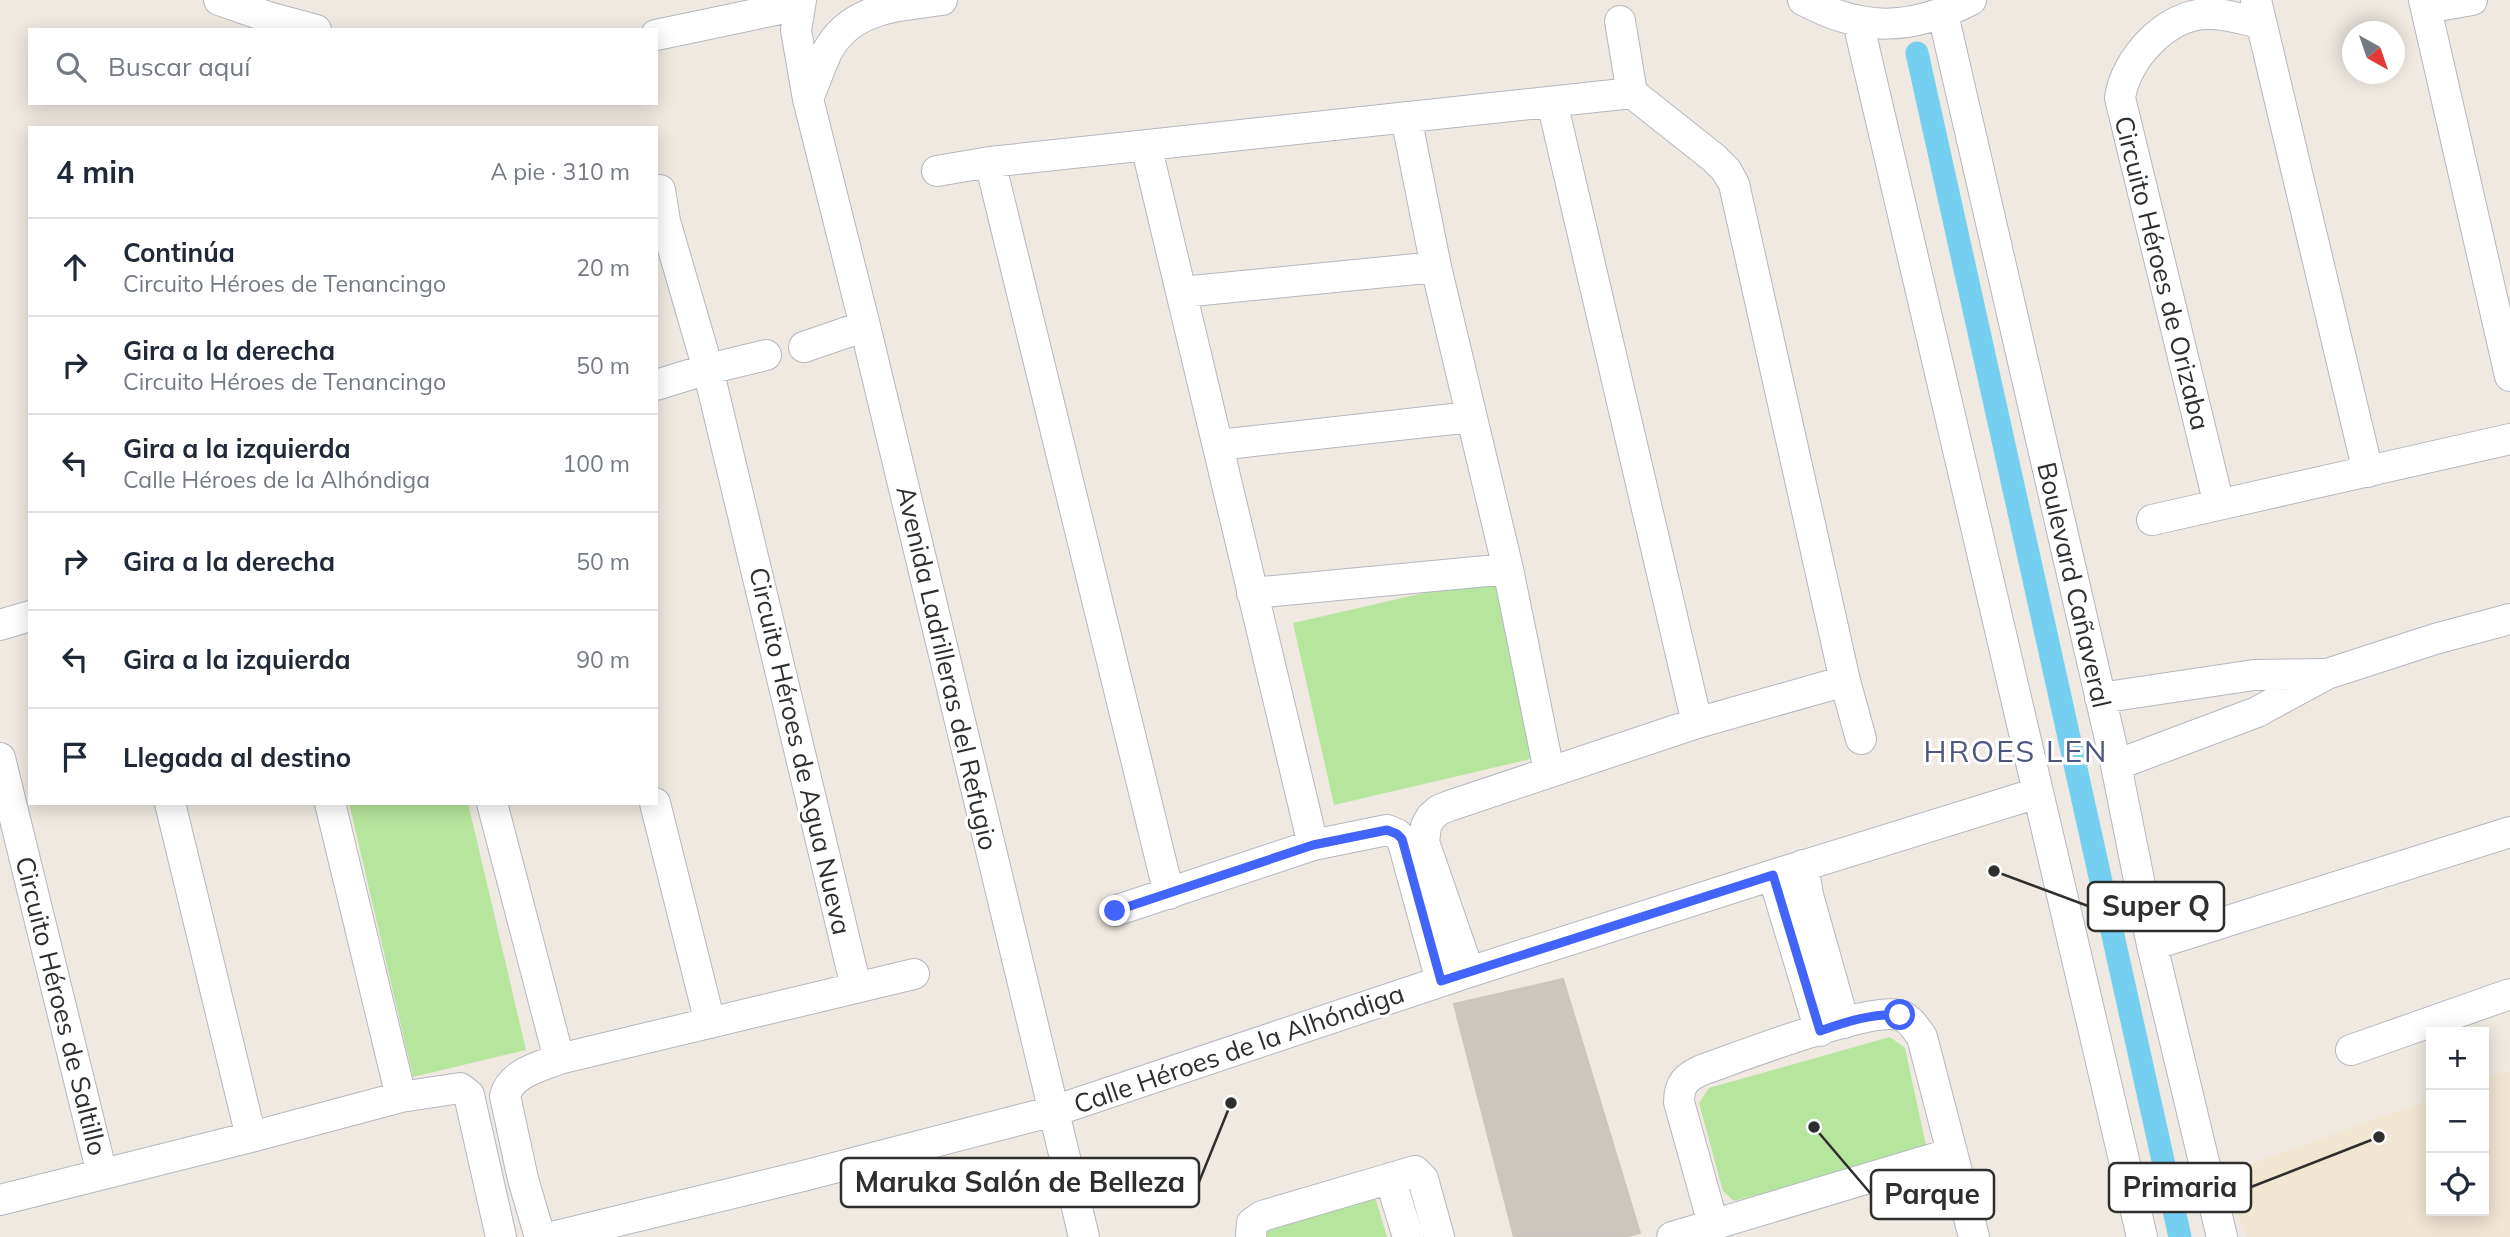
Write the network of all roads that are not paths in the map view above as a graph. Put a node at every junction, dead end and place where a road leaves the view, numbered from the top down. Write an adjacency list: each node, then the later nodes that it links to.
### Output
1 (219, 0): 13 (street)
2 (942, 0): 8 (street)
3 (1802, 0): 12 (street)
4 (1971, 0): 10 (street)
5 (2472, 0): 7 (street)
6 (800, 3): 14 (street); 16 (street, Avenida Ladrilleras del Refugio)
7 (2425, 4): 30 (street)
8 (854, 8): 16 (street)
9 (2258, 11): 35 (street, Circuito Héroes de Orizaba); 36 (street, Circuito Héroes de Orizaba)
10 (1943, 15): 12 (street); 45 (street, Boulevard Cañaveral)
11 (1619, 21): 15 (street)
12 (1858, 22): 51 (street)
13 (308, 28)
14 (658, 35)
15 (1632, 93): 17 (street); 44 (street)
16 (808, 99): 26 (street, Avenida Ladrilleras del Refugio)
17 (1552, 102): 18 (street); 46 (street)
18 (1406, 117): 19 (street); 24 (street)
19 (1146, 145): 20 (street); 25 (street)
20 (990, 162): 21 (street); 60 (street)
21 (937, 171)
22 (660, 190): 23 (street, Circuito Héroes de Agua Nueva)
23 (661, 223): 29 (street, Circuito Héroes de Agua Nueva)
24 (1436, 267): 25 (street); 32 (street)
25 (1182, 292): 34 (street)
26 (865, 326): 27 (street); 73 (street, Avenida Ladrilleras del Refugio)
27 (804, 346)
28 (766, 355): 29 (street)
29 (708, 369): 31 (street); 66 (street, Circuito Héroes de Agua Nueva)
30 (2510, 376)
31 (658, 384)
32 (1471, 417): 34 (street); 38 (street)
33 (2510, 439): 35 (street)
34 (1218, 445): 39 (street)
35 (2368, 472): 36 (street)
36 (2219, 505): 37 (street)
37 (2152, 520)
38 (1508, 569): 39 (street); 50 (street)
39 (1252, 593): 57 (street)
40 (28, 617): 42 (street)
41 (2510, 619): 43 (street)
42 (0, 625)
43 (2327, 674): 45 (street); 49 (street)
44 (1845, 681): 46 (street); 47 (street)
45 (2100, 698): 49 (street, Boulevard Cañaveral)
46 (1697, 723): 50 (street)
47 (1861, 739)
48 (0, 758): 76 (street, Circuito Héroes de Saltillo)
49 (2116, 765): 62 (street, Boulevard Cañaveral)
50 (1549, 771): 63 (street)
51 (2037, 793): 58 (street, Calle Héroes de la Alhóndiga); 89 (street)
52 (170, 805): 74 (street)
53 (330, 805): 72 (street)
54 (493, 805): 71 (street)
55 (656, 805): 68 (street)
56 (2510, 832): 62 (street)
57 (1313, 845): 60 (street); 65 (street)
58 (1802, 865): 59 (street, Calle Héroes de la Alhóndiga); 69 (street)
59 (1773, 875): 63 (street, Calle Héroes de la Alhóndiga); 69 (street)
60 (1169, 894): 61 (street)
61 (1115, 911)
62 (2152, 945): 90 (street, Boulevard Cañaveral)
63 (1469, 972): 65 (street, Calle Héroes de la Alhóndiga)
64 (914, 974): 66 (street)
65 (1441, 981): 73 (street, Calle Héroes de la Alhóndiga)
66 (856, 987): 68 (street)
67 (2510, 994): 70 (street)
68 (710, 1023): 71 (street)
69 (1832, 1027): 75 (street); 79 (street)
70 (2351, 1050)
71 (559, 1059): 81 (street)
72 (401, 1097): 74 (street, Circuito Héroes de Saltillo); 80 (street, Circuito Héroes de Saltillo)
73 (1054, 1111): 82 (street, Calle Héroes de la Alhóndiga); 83 (street, Avenida Ladrilleras del Refugio)
74 (251, 1137): 76 (street, Circuito Héroes de Saltillo)
75 (1952, 1153): 79 (street); 88 (street)
76 (103, 1174): 78 (street, Circuito Héroes de Saltillo)
77 (1390, 1178): 84 (street); 85 (street); 86 (street)
78 (0, 1200)
79 (1713, 1224): 87 (street)
80 (501, 1237)
81 (540, 1237)
82 (552, 1237)
83 (1084, 1237)
84 (1251, 1237)
85 (1408, 1237)
86 (1438, 1237)
87 (1672, 1237)
88 (1974, 1237)
89 (2142, 1237)
90 (2222, 1237)

